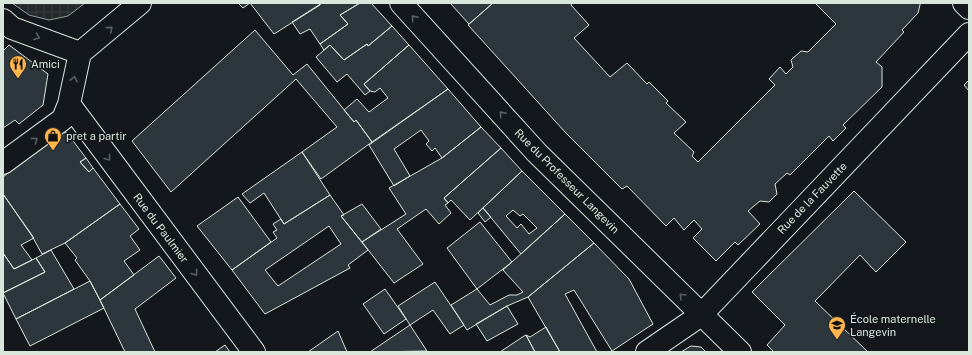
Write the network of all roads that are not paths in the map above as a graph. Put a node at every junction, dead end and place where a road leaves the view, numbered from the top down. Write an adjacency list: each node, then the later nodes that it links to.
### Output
1 (140, 3): 7 (street, one-way to 1)
2 (401, 3): 10 (street, Rue du Professeur Langevin, one-way to 2)
3 (964, 3): 4 (street)
4 (969, 8)
5 (6, 28): 7 (street, one-way to 7)
6 (969, 34): 10 (street, Rue de la Fauvette)
7 (80, 54): 8 (street, one-way to 7)
8 (69, 104): 9 (street, one-way to 8); 11 (street, Rue du Paulmier, one-way to 11)
9 (3, 163)
10 (701, 315): 12 (street, Rue de la Fauvette); 13 (street, Rue du Professeur Langevin)
11 (254, 352)
12 (647, 352)
13 (740, 352)

